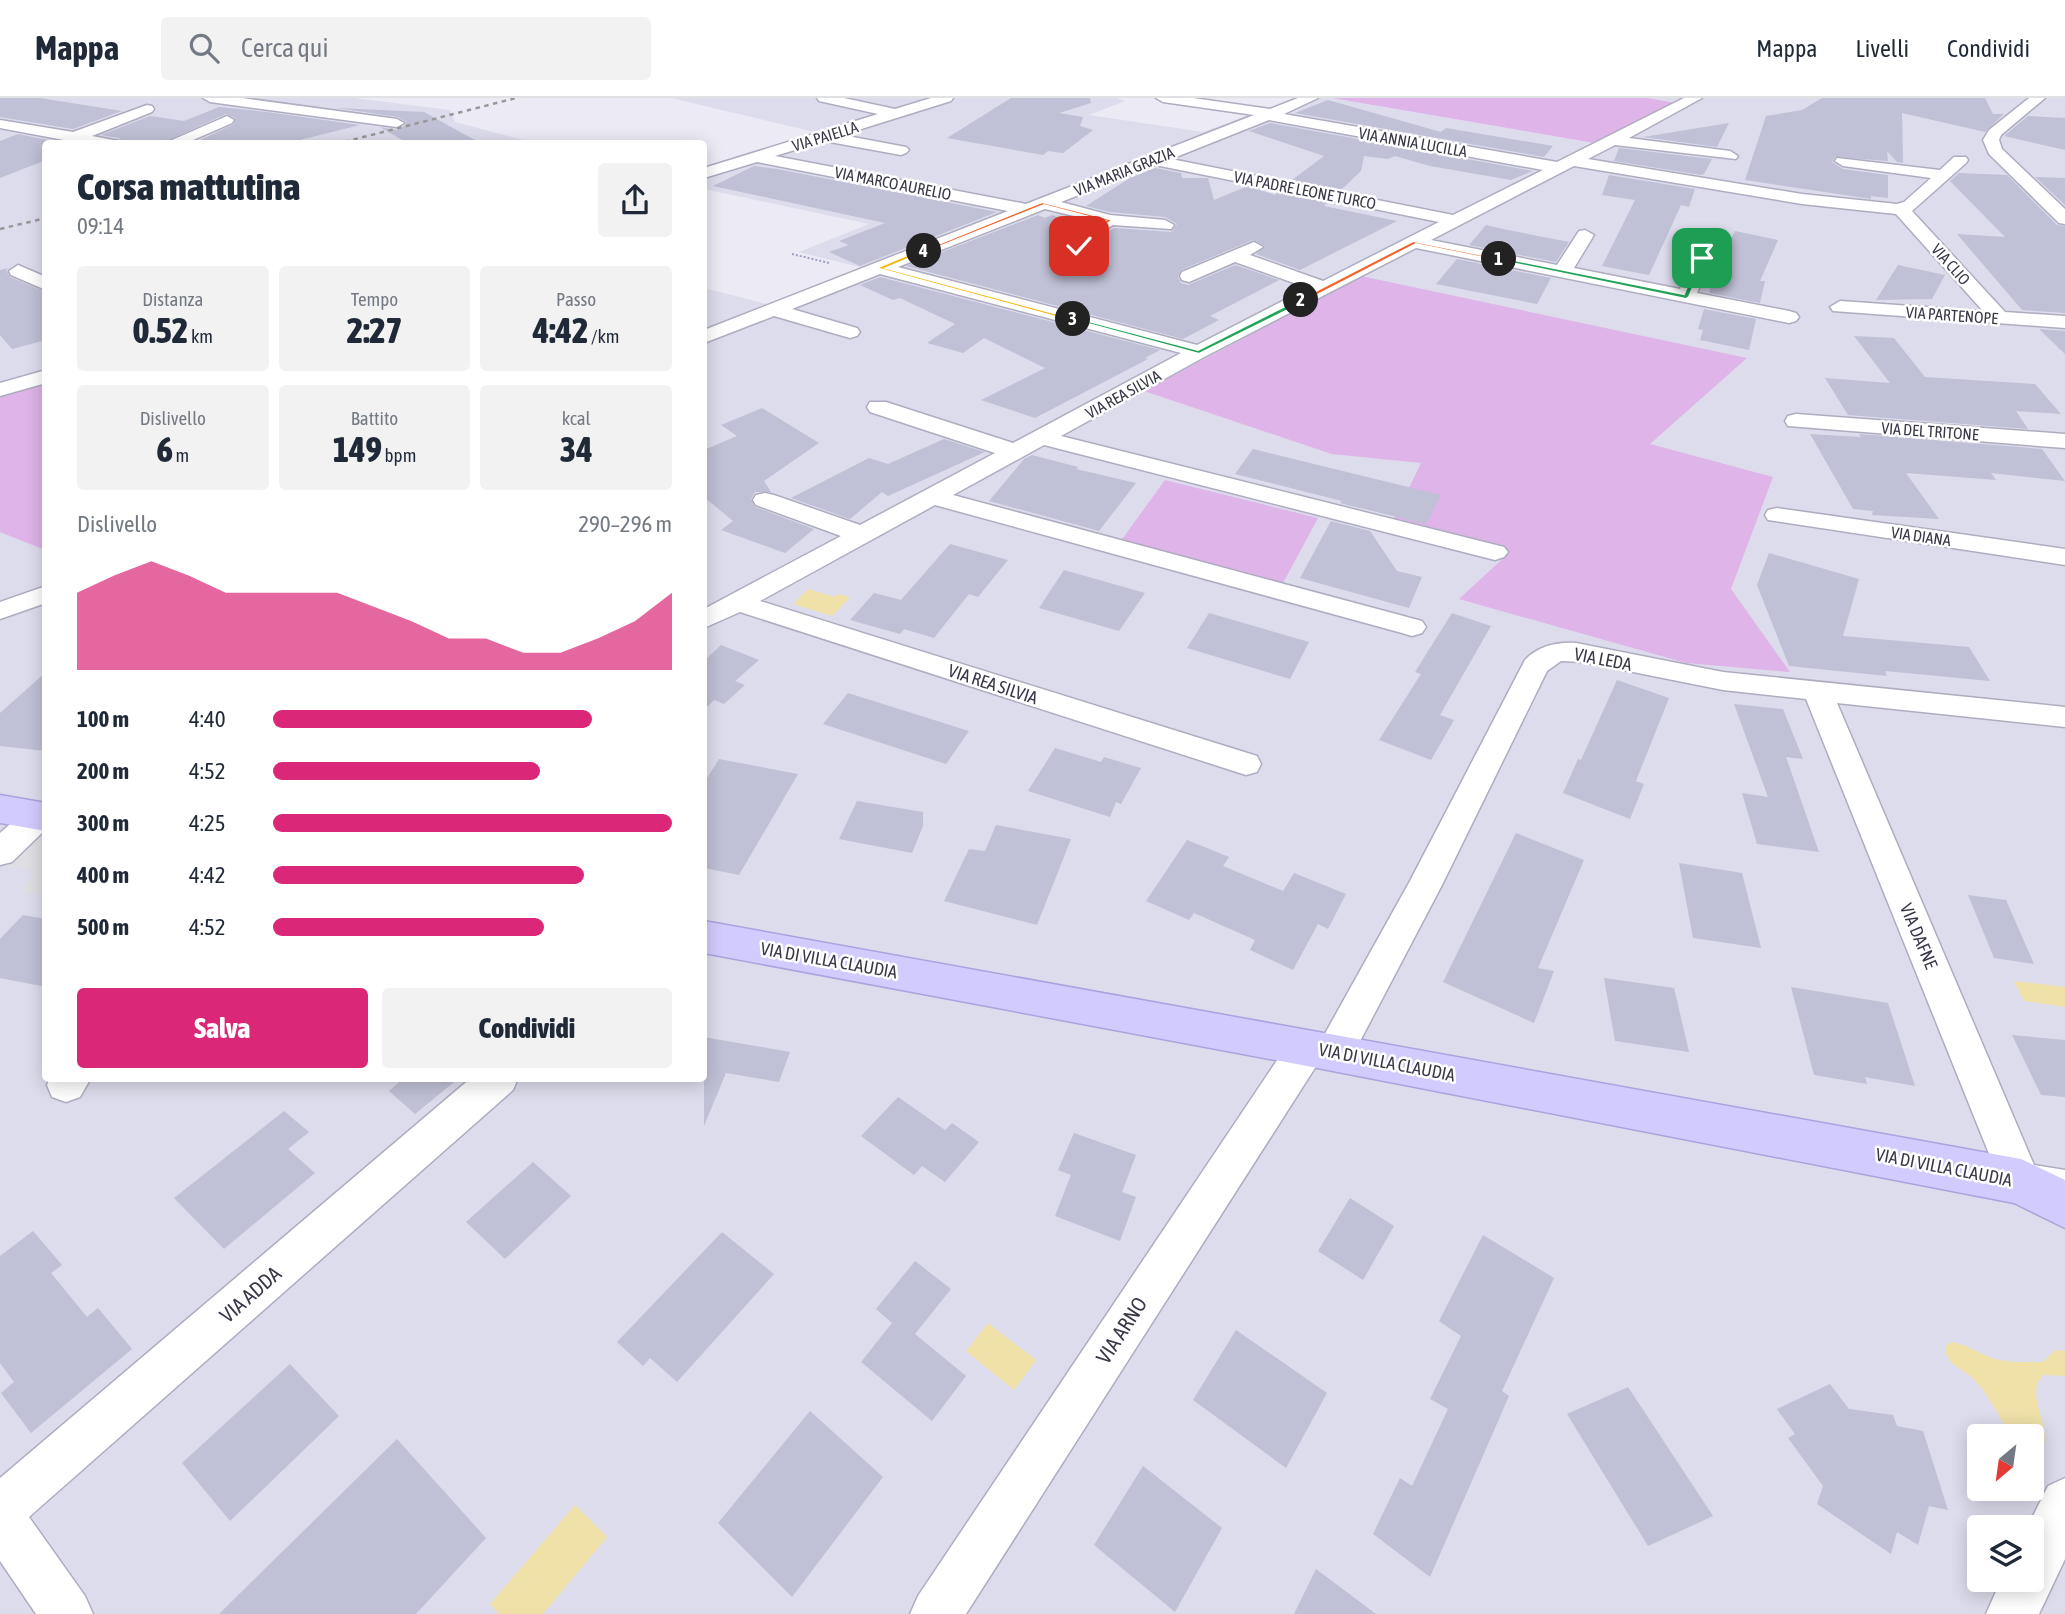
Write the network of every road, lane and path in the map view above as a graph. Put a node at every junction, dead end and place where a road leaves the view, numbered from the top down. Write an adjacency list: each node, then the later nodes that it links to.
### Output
1 (210, 98): 12 (street)
2 (824, 98): 9 (street)
3 (946, 98): 9 (street, VIA PAIELLA)
4 (1163, 98): 10 (street, VIA ANNIA LUCILLA)
5 (1311, 98): 10 (street, VIA MARIA GRAZIA)
6 (1695, 98): 18 (street, VIA REA SILVIA)
7 (2038, 98): 30 (street)
8 (147, 109): 15 (street)
9 (895, 114): 14 (street, VIA PAIELLA)
10 (1268, 114): 22 (street, VIA MARIA GRAZIA); 25 (street, VIA ANNIA LUCILLA)
11 (227, 120): 17 (street)
12 (397, 123)
13 (0, 124): 15 (street)
14 (824, 136): 19 (street); 21 (street, VIA PAIELLA)
15 (75, 137): 16 (street)
16 (92, 140)
17 (180, 140)
18 (1614, 140): 20 (street); 25 (street, VIA REA SILVIA)
19 (901, 150)
20 (1730, 156)
21 (757, 157): 26 (street, VIA PAIELLA); 28 (street, VIA MARCO AURELIO)
22 (1154, 160): 28 (street, VIA MARIA GRAZIA); 32 (street, VIA PADRE LEONE TURCO)
23 (1960, 160): 27 (street)
24 (1843, 161): 27 (street)
25 (1567, 165): 29 (street, VIA ANNIA LUCILLA); 32 (street, VIA REA SILVIA)
26 (707, 172)
27 (1943, 175): 29 (street)
28 (1036, 206): 31 (street, VIA MARCO AURELIO); 40 (street, VIA MARIA GRAZIA)
29 (1902, 209): 50 (street, VIA CLIO)
30 (2065, 219)
31 (1110, 220): 33 (street, VIA MARCO AURELIO); 37 (street)
32 (1457, 221): 35 (street, VIA REA SILVIA)
33 (1165, 225)
34 (1585, 235): 42 (street)
35 (1415, 242): 42 (street); 45 (street, VIA REA SILVIA)
36 (1262, 243): 38 (street)
37 (1088, 250)
38 (1234, 256): 43 (street); 45 (street)
39 (1702, 258): 46 (street)
40 (879, 268): 48 (street, VIA MARIA GRAZIA); 54 (street)
41 (18, 271): 44 (street)
42 (1562, 272): 46 (street)
43 (1189, 276)
44 (42, 282)
45 (1325, 288): 54 (street, VIA REA SILVIA)
46 (1686, 297): 49 (street)
47 (1840, 307): 50 (street, VIA PARTENOPE)
48 (774, 310): 52 (street); 53 (street, VIA MARIA GRAZIA)
49 (1789, 317)
50 (2000, 318): 51 (street, VIA PARTENOPE)
51 (2065, 322)
52 (850, 332)
53 (707, 336)
54 (1199, 352): 59 (street, VIA REA SILVIA)
55 (42, 377): 56 (street)
56 (0, 390)
57 (877, 407): 61 (street)
58 (1796, 421): 60 (street, VIA DEL TRITONE)
59 (1043, 438): 61 (street, VIA REA SILVIA); 66 (street)
60 (2065, 441)
61 (1016, 452): 62 (street, VIA REA SILVIA)
62 (933, 498): 65 (street, VIA REA SILVIA); 72 (street)
63 (765, 500): 65 (street)
64 (1777, 516): 67 (street, VIA DIANA)
65 (863, 535): 69 (street, VIA REA SILVIA)
66 (1494, 552)
67 (2065, 557)
68 (42, 595): 70 (street)
69 (740, 603): 71 (street, VIA REA SILVIA); 75 (street, VIA REA SILVIA)
70 (0, 611)
71 (707, 619)
72 (1412, 627)
73 (1817, 691): 74 (street, VIA LEDA); 80 (street, VIA LEDA); 82 (street, VIA DAFNE)
74 (2065, 717)
75 (1246, 764)
76 (0, 809): 77 (street)
77 (42, 817): 78 (street)
78 (0, 853)
79 (707, 938): 80 (street, VIA DI VILLA CLAUDIA)
80 (1321, 1049): 82 (street, VIA DI VILLA CLAUDIA); 90 (street, VIA ARNO)
81 (494, 1082): 85 (street, VIA ADDA)
82 (2043, 1186): 83 (street, VIA DI VILLA CLAUDIA)
83 (2065, 1205)
84 (2065, 1503): 87 (street)
85 (0, 1510)
86 (0, 1518): 89 (street)
87 (2044, 1548)
88 (2022, 1592): 91 (street)
89 (67, 1614)
90 (936, 1614)
91 (2012, 1614)

